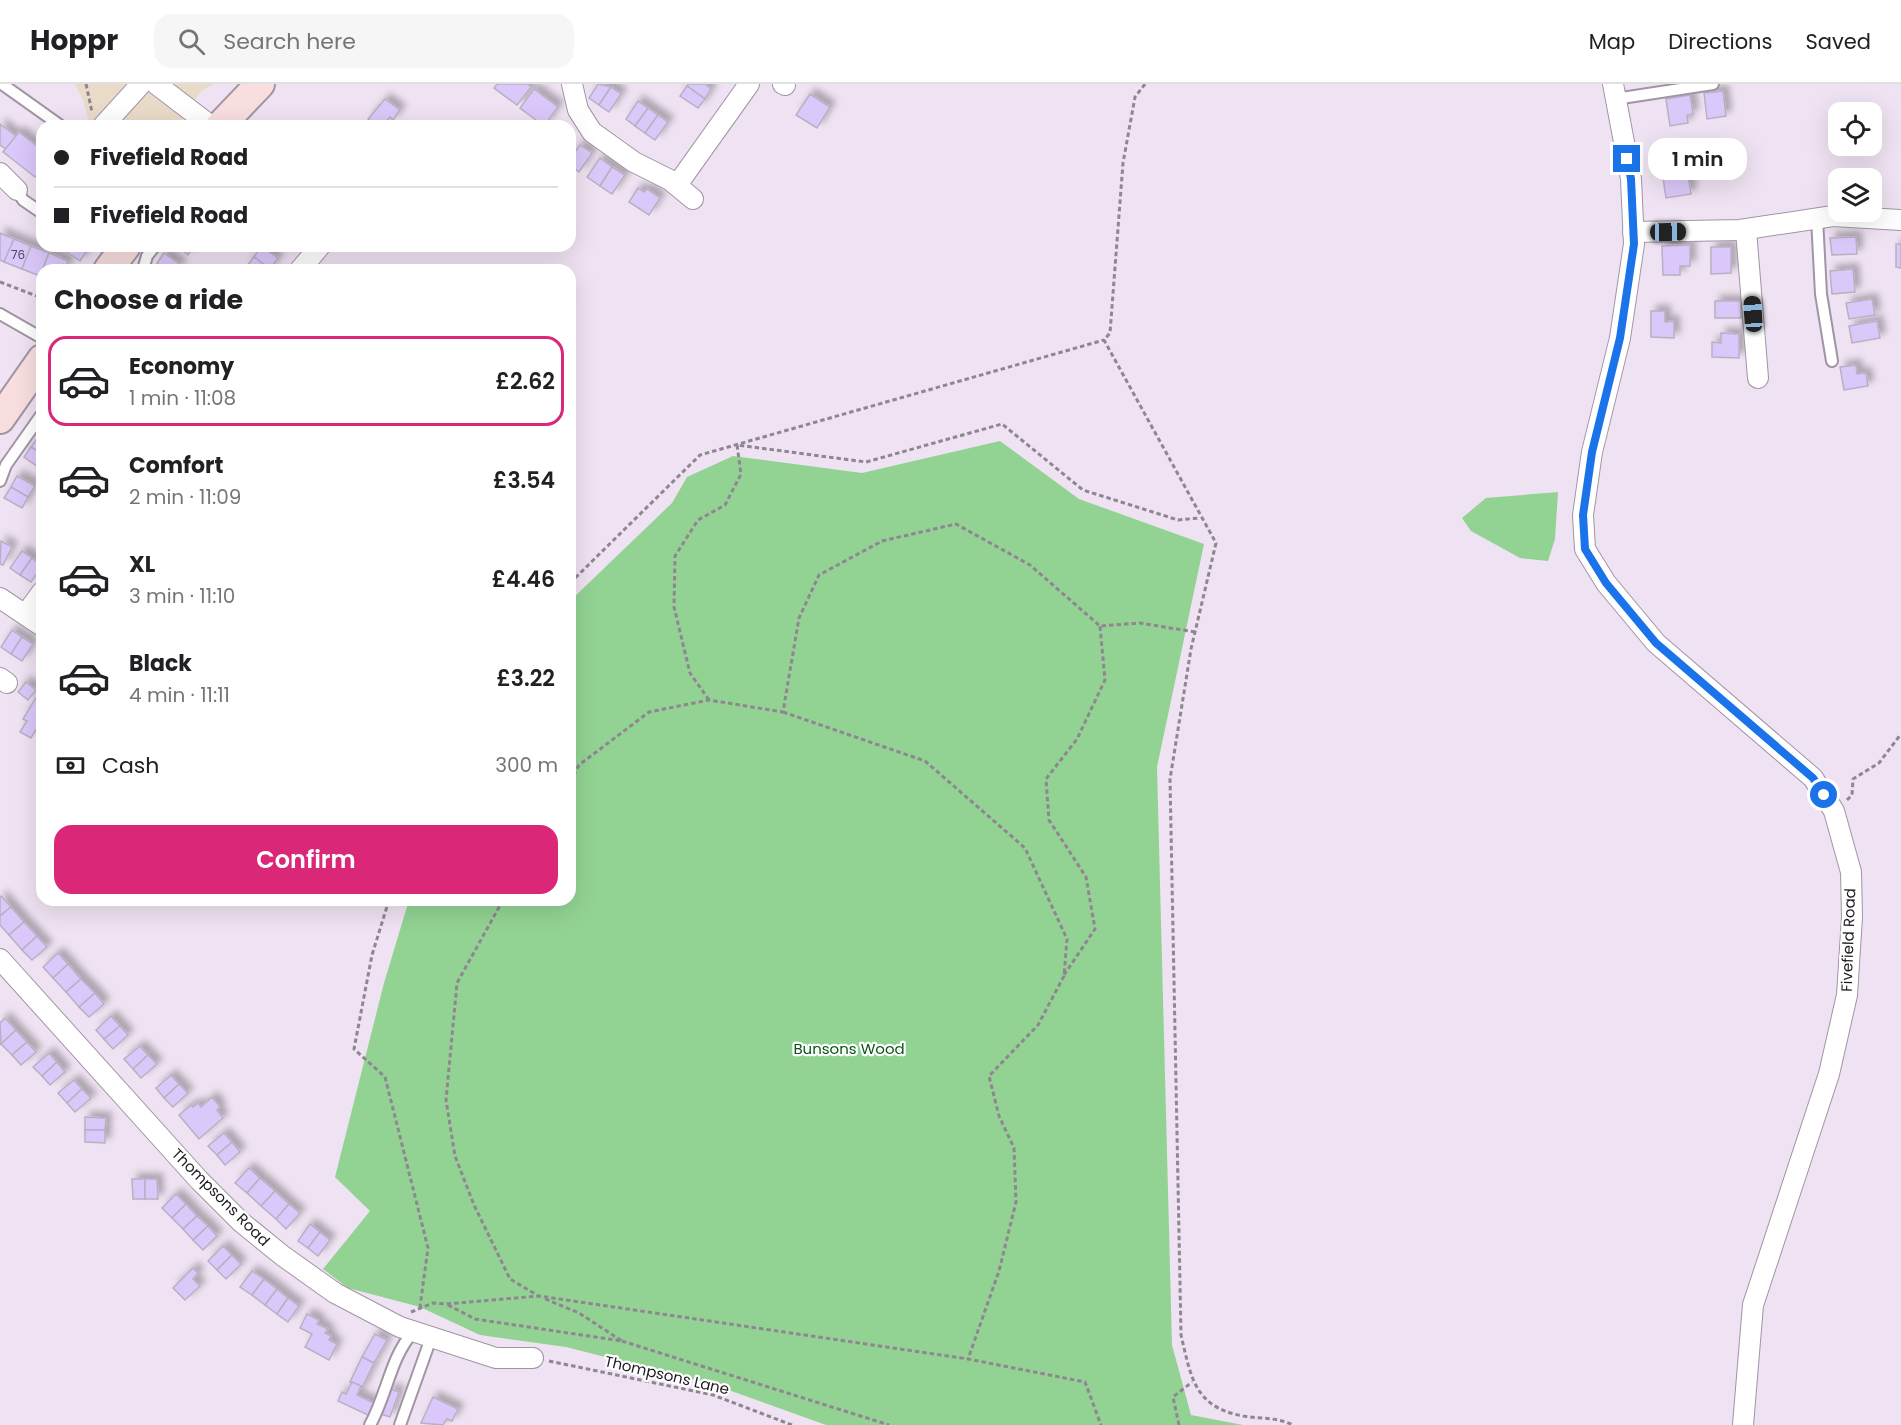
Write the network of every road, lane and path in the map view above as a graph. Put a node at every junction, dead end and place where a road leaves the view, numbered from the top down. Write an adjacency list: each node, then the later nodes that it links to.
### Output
1 (2, 84): 11 (lane)
2 (86, 84): 12 (path)
3 (141, 84): 13 (street)
4 (156, 84): 14 (street)
5 (260, 84): 15 (street)
6 (572, 84): 17 (street)
7 (749, 84): 17 (street)
8 (1146, 84): 31 (path)
9 (1713, 84): 10 (lane)
10 (1614, 92): 24 (street, Fivefield Road)
11 (53, 120)
12 (98, 120)
13 (103, 120)
14 (203, 120)
15 (226, 120)
16 (0, 173): 18 (street)
17 (677, 185): 19 (street)
18 (17, 190): 20 (lane)
19 (693, 199)
20 (36, 209)
21 (1817, 218): 22 (street); 23 (street); 32 (lane)
22 (1901, 220)
23 (1746, 230): 24 (street); 34 (street)
24 (1633, 232): 49 (street, Fivefield Road)
25 (315, 252): 26 (street)
26 (305, 264)
27 (0, 282): 28 (path)
28 (36, 296)
29 (0, 314): 30 (lane)
30 (36, 335)
31 (1104, 340): 37 (path); 39 (path)
32 (1832, 361)
33 (36, 368): 35 (street)
34 (1758, 378)
35 (0, 419)
36 (36, 422): 38 (lane)
37 (737, 445): 39 (path); 40 (path); 45 (path)
38 (0, 481)
39 (1200, 518): 44 (path)
40 (576, 577)
41 (2, 604): 42 (street)
42 (34, 620)
43 (1100, 626): 44 (path); 46 (path); 53 (path)
44 (1195, 632): 60 (path)
45 (709, 700): 46 (path); 48 (path)
46 (783, 712): 53 (path)
47 (1901, 734): 49 (path)
48 (576, 771)
49 (1834, 811): 68 (street, Fivefield Road)
50 (387, 906): 55 (path)
51 (499, 906): 54 (path)
52 (0, 959): 56 (street, Thompsons Road)
53 (1064, 976): 59 (path)
54 (539, 1296): 55 (path); 57 (path); 59 (path)
55 (446, 1304): 57 (path)
56 (422, 1335): 58 (street, Thompsons Road); 61 (lane); 62 (lane)
57 (622, 1341): 64 (path)
58 (532, 1358): 63 (path, Thompsons Lane)
59 (968, 1359): 65 (path)
60 (1192, 1382): 66 (path); 67 (path)
61 (370, 1425)
62 (400, 1425)
63 (792, 1425)
64 (889, 1425)
65 (1101, 1425)
66 (1179, 1425)
67 (1293, 1425)
68 (1743, 1425)

